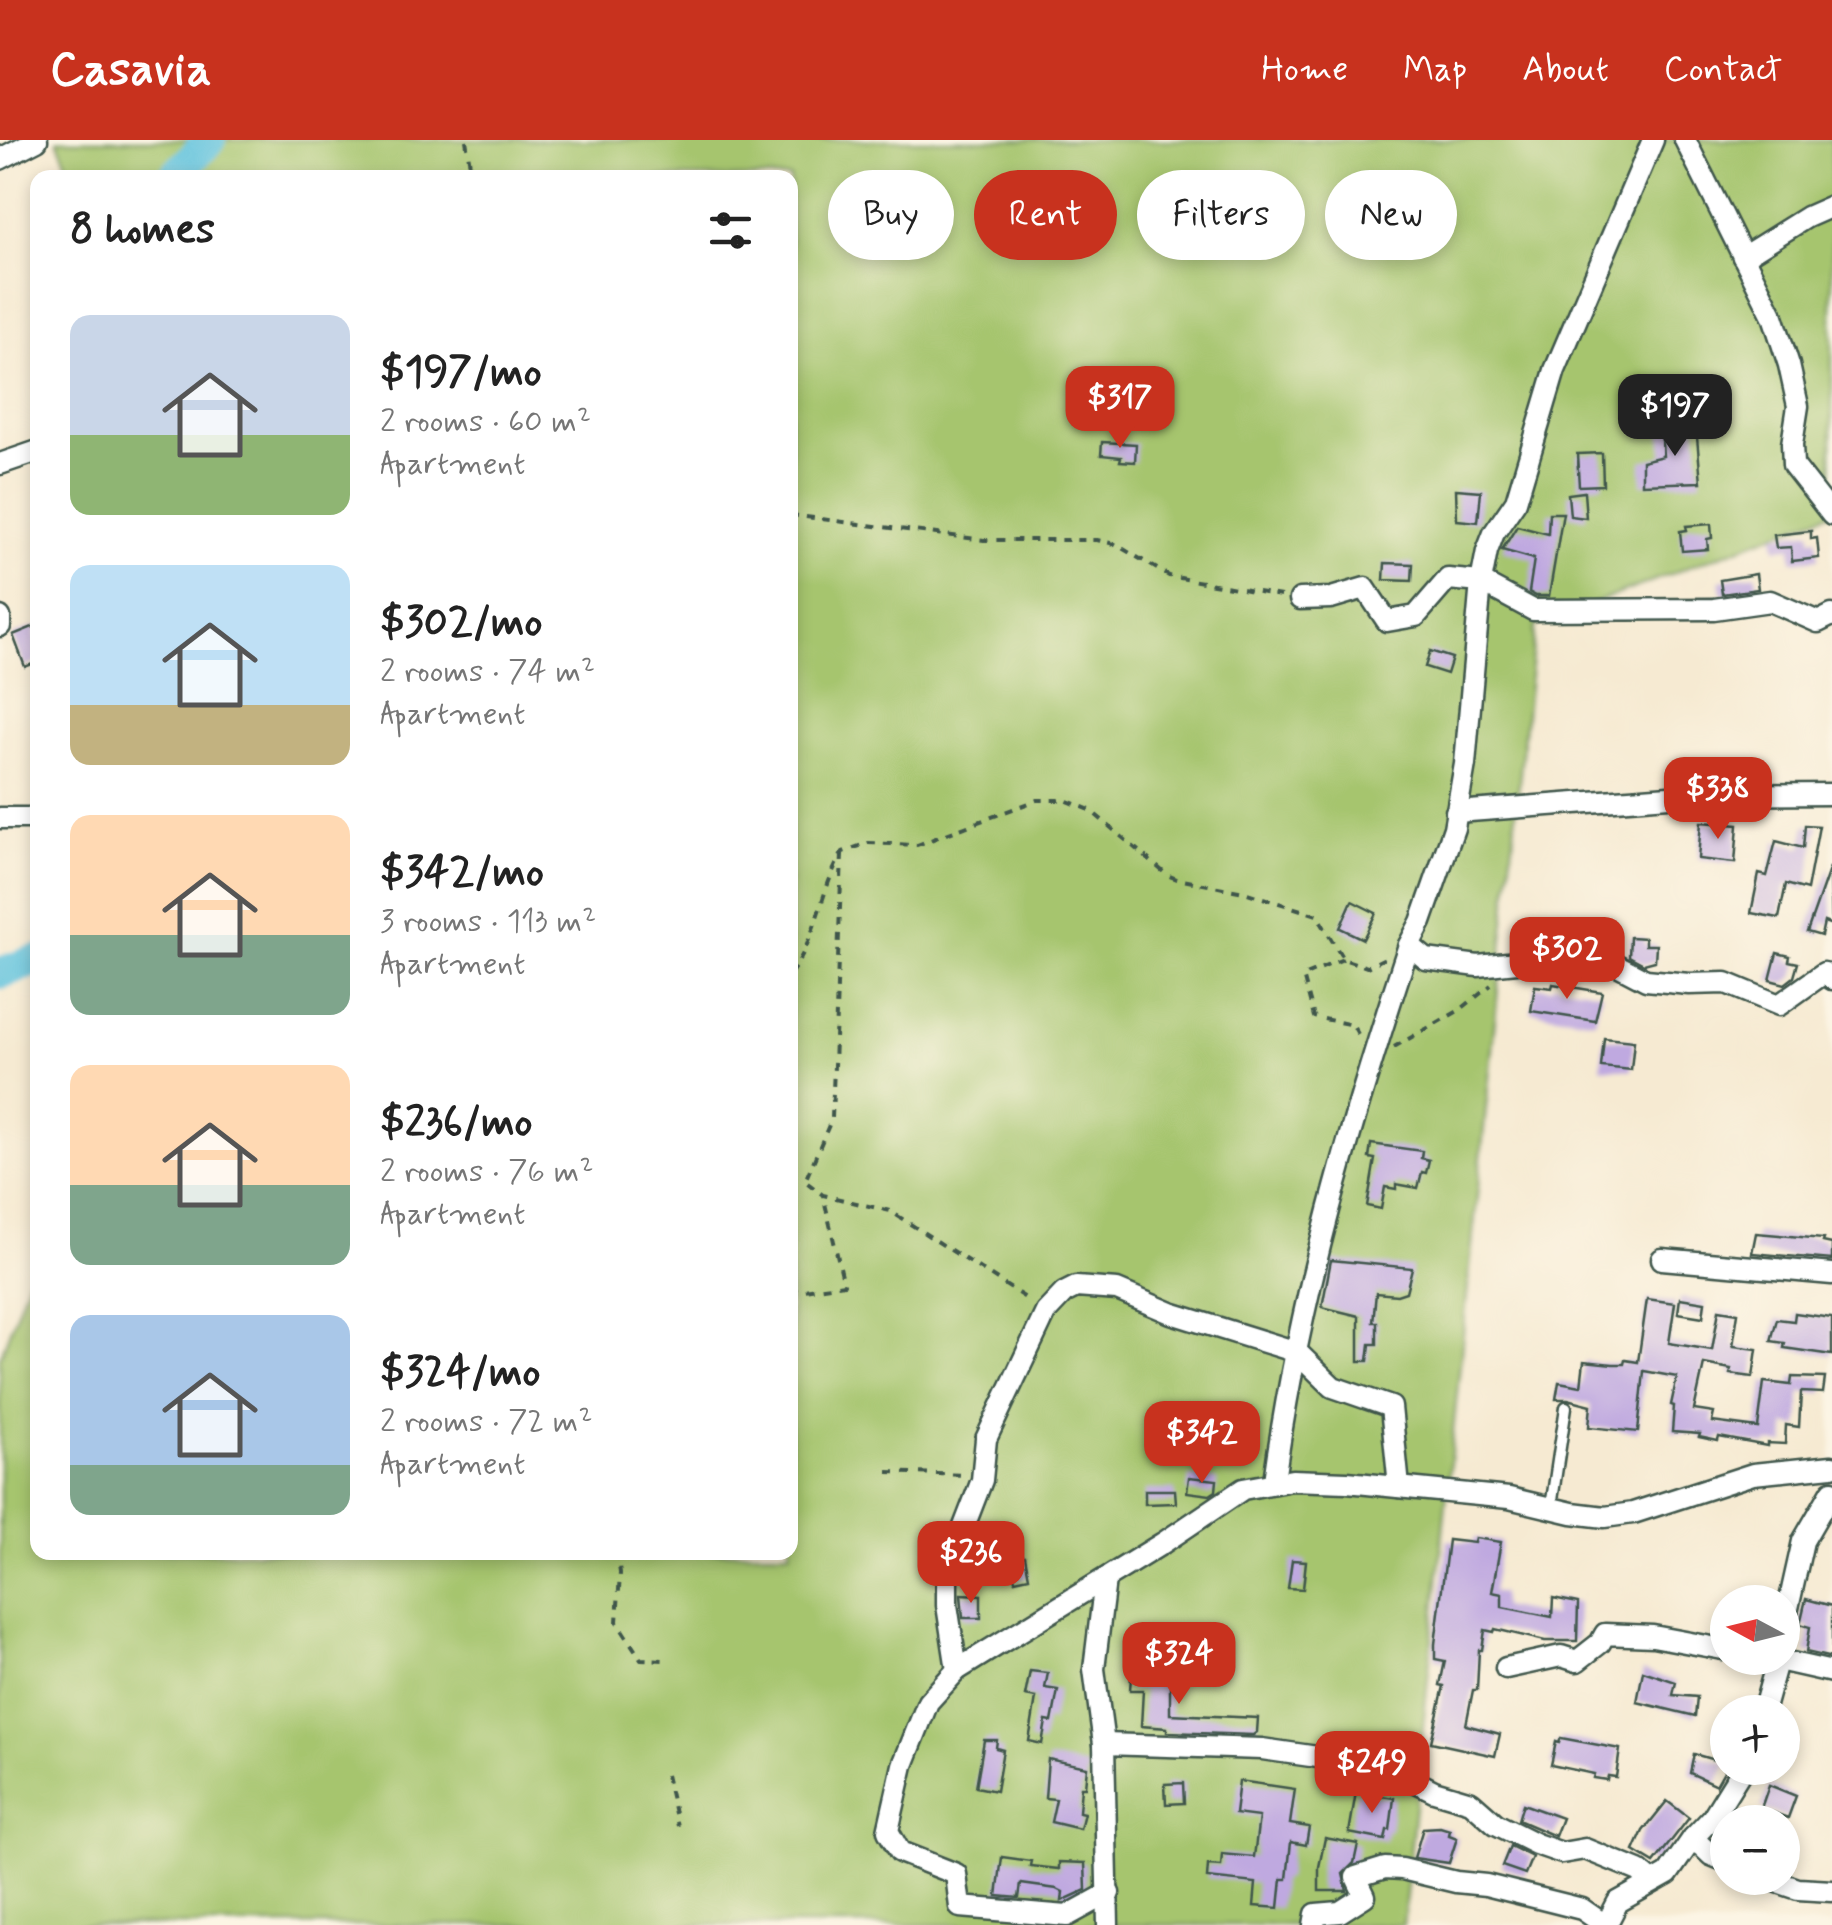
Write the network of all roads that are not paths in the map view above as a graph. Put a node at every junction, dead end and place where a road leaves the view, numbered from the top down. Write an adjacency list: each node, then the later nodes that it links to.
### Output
1 (36, 140): 4 (street)
2 (1653, 140): 10 (street)
3 (1686, 140): 6 (street)
4 (0, 159)
5 (1832, 206): 6 (street)
6 (1743, 257): 9 (street)
7 (30, 454): 8 (street)
8 (0, 464)
9 (1832, 515)
10 (1481, 582): 11 (street); 12 (street); 16 (street)
11 (1300, 599)
12 (1832, 615)
13 (0, 617): 14 (street)
14 (0, 626)
15 (1832, 794): 16 (street)
16 (1456, 812): 19 (street)
17 (0, 818): 18 (street)
18 (30, 818)
19 (1409, 945): 20 (street); 23 (street)
20 (1832, 978)
21 (1662, 1259): 22 (street)
22 (1832, 1274)
23 (1296, 1352): 26 (street); 27 (street); 35 (street)
24 (1566, 1407): 29 (lane)
25 (1832, 1466): 29 (street)
26 (1274, 1481): 27 (street); 30 (street)
27 (1399, 1486): 29 (street)
28 (1832, 1491): 31 (street)
29 (1550, 1507)
30 (1105, 1580): 35 (street); 37 (street)
31 (1794, 1585)
32 (1710, 1647): 34 (street)
33 (1800, 1665): 36 (street)
34 (1506, 1668)
35 (957, 1670): 44 (street)
36 (1832, 1672)
37 (1104, 1744): 41 (street); 44 (street)
38 (1732, 1785): 39 (street)
39 (1692, 1838): 40 (street); 41 (street)
40 (1710, 1853)
41 (1652, 1882): 47 (street)
42 (1800, 1889): 43 (street)
43 (1832, 1890)
44 (1108, 1893): 45 (street)
45 (1108, 1925)
46 (1314, 1925): 47 (street)
47 (1606, 1925)

